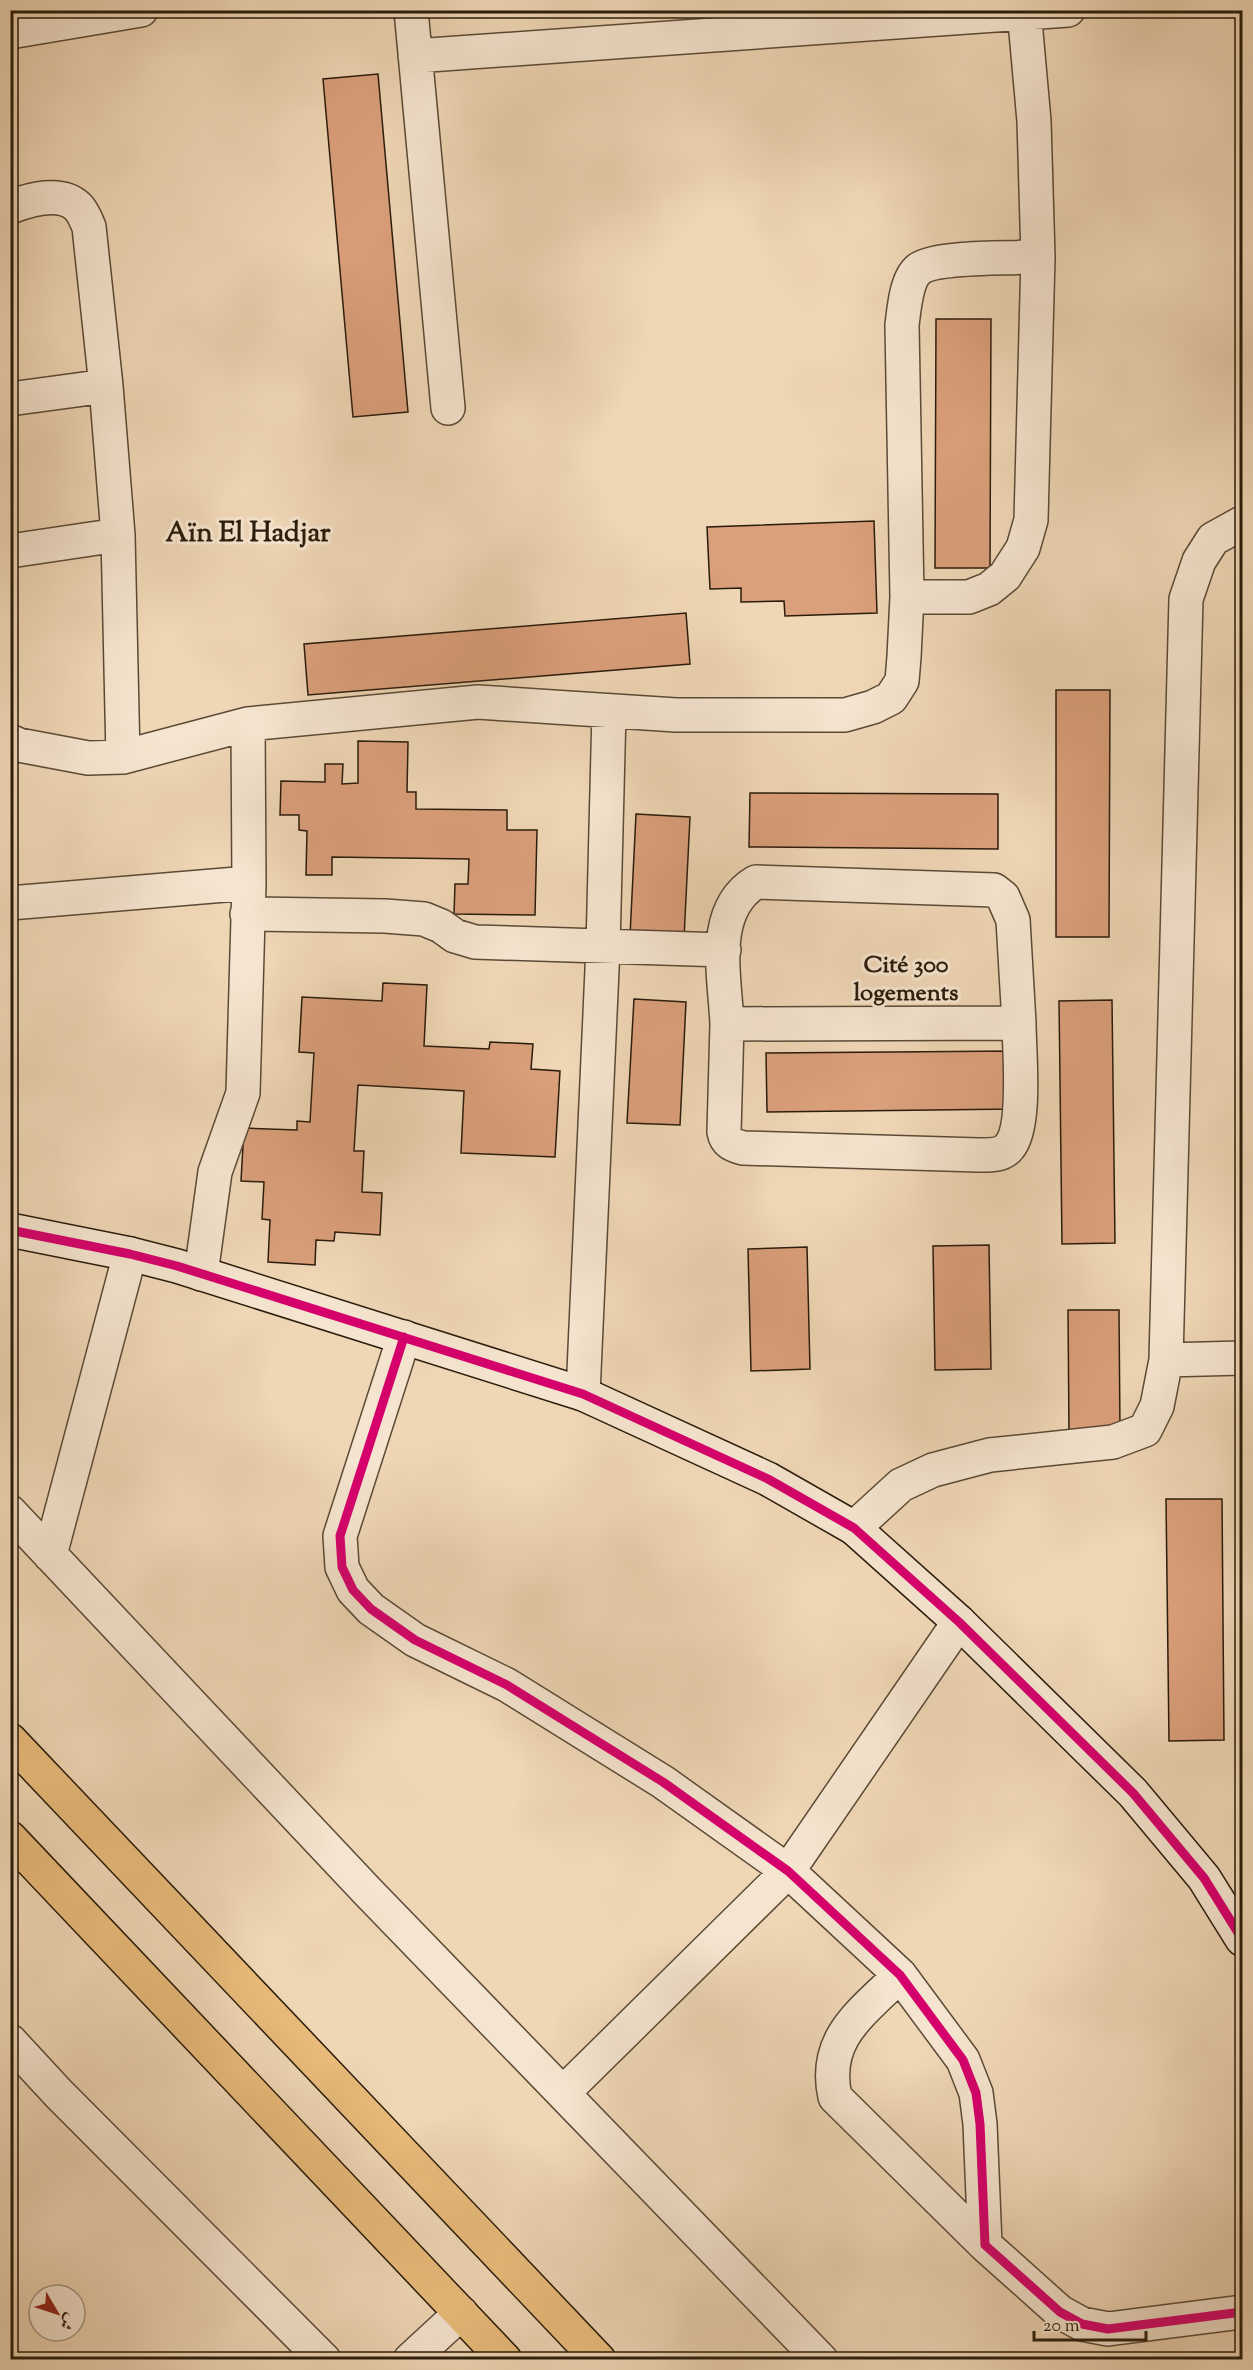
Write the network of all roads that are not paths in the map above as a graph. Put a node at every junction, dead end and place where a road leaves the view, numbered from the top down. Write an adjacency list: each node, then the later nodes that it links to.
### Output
1 (141, 10): 5 (street)
2 (411, 10): 6 (street)
3 (1068, 10): 4 (street)
4 (1024, 12): 6 (street); 8 (street)
5 (10, 32)
6 (415, 56): 11 (street)
7 (10, 207): 9 (street)
8 (1038, 256): 15 (street); 15 (street)
9 (106, 386): 10 (street); 13 (street)
10 (10, 399)
11 (448, 408)
12 (1242, 523): 31 (street)
13 (118, 535): 14 (street); 19 (street)
14 (10, 550)
15 (907, 597): 16 (street)
16 (609, 711): 17 (street); 22 (street)
17 (248, 724): 19 (street); 20 (street)
18 (10, 741): 19 (street)
19 (123, 757)
20 (248, 898): 21 (street); 22 (street); 28 (street)
21 (10, 903)
22 (603, 947): 23 (street); 32 (street)
23 (724, 950): 24 (street); 25 (street)
24 (1018, 1023): 25 (street); 25 (street)
25 (727, 1024)
26 (10, 1230): 27 (street)
27 (130, 1254): 28 (street); 35 (street)
28 (201, 1274): 29 (street)
29 (404, 1337): 32 (street); 39 (street)
30 (1242, 1358): 31 (street)
31 (1166, 1360): 34 (street)
32 (583, 1394): 34 (street)
33 (10, 1512): 35 (street)
34 (854, 1528): 36 (street)
35 (50, 1555): 43 (street)
36 (959, 1622): 39 (street); 40 (street)
37 (10, 1740): 50 (highway)
38 (10, 1838): 46 (highway)
39 (788, 1871): 41 (street); 43 (street)
40 (1242, 1939)
41 (900, 1975): 44 (street); 44 (street)
42 (10, 2042): 47 (street)
43 (563, 2093): 51 (street)
44 (985, 2245): 45 (street)
45 (1242, 2312)
46 (461, 2313): 48 (street); 49 (highway)
47 (324, 2360)
48 (410, 2360)
49 (505, 2360)
50 (599, 2360)
51 (821, 2360)

